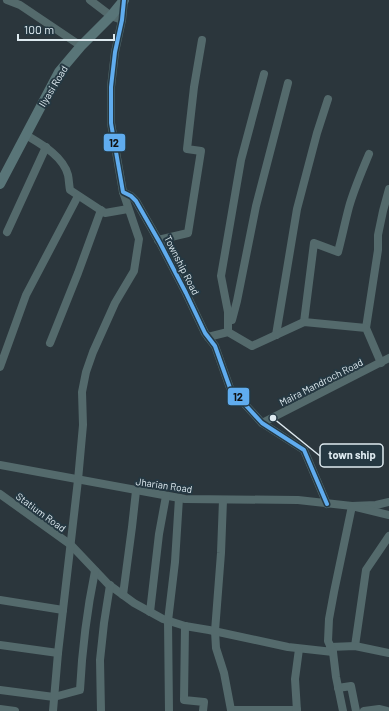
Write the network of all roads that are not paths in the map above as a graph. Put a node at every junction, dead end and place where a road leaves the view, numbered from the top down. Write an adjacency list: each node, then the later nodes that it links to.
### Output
1 (7, 0): 7 (street)
2 (90, 0): 4 (street)
3 (124, 0): 4 (main road, Ilyasi Road); 5 (street)
4 (111, 16): 5 (street); 7 (main road, Ilyasi Road)
5 (122, 20): 16 (street)
6 (202, 40): 21 (street)
7 (81, 46): 11 (main road, Ilyasi Road)
8 (264, 74): 24 (street)
9 (288, 83): 24 (street)
10 (328, 99): 25 (street)
11 (26, 134): 12 (street); 14 (main road, Ilyasi Road)
12 (46, 147): 17 (street); 20 (street)
13 (369, 154): 22 (street)
14 (0, 184)
15 (389, 189): 23 (street)
16 (123, 192): 19 (street); 21 (street, Township Road)
17 (78, 196): 18 (street); 30 (street)
18 (101, 210): 19 (street); 27 (street)
19 (128, 210): 33 (street)
20 (7, 232)
21 (158, 240): 26 (street, Township Road)
22 (304, 322): 23 (street); 25 (street)
23 (366, 328): 29 (street)
24 (228, 332): 25 (street); 26 (street)
25 (276, 335)
26 (208, 337): 31 (street, Township Road)
27 (50, 343)
28 (389, 358): 29 (street, Maira Mandroch Road)
29 (381, 363): 31 (street, Maira Mandroch Road)
30 (0, 367)
31 (262, 423): 40 (street, Township Road)
32 (0, 466): 33 (street, Jharian Road)
33 (78, 480): 34 (street, Jharian Road); 44 (street)
34 (136, 491): 36 (street, Jharian Road); 47 (street)
35 (0, 494): 44 (street, Statium Road)
36 (166, 496): 37 (street, Jharian Road); 50 (street)
37 (179, 498): 38 (street, Jharian Road); 51 (street)
38 (223, 500): 40 (street, Jharian Road); 53 (street)
39 (389, 502): 41 (street)
40 (327, 504): 41 (street, Jharian Road)
41 (352, 506): 42 (street); 57 (street)
42 (389, 515)
43 (389, 536): 55 (street)
44 (70, 545): 45 (street, Statium Road); 49 (street)
45 (95, 570): 46 (street, Statium Road); 62 (street)
46 (110, 585): 47 (street, Statium Road); 68 (street)
47 (123, 595): 50 (street, Statium Road)
48 (0, 600): 49 (street)
49 (63, 610): 58 (street)
50 (150, 612): 51 (street, Statium Road)
51 (168, 621): 52 (street, Statium Road); 69 (street)
52 (185, 626): 53 (street, Statium Road); 70 (street)
53 (215, 631): 56 (street, Statium Road); 64 (street)
54 (0, 645): 58 (street)
55 (355, 646): 57 (street, Statium Road); 59 (street, Statium Road)
56 (299, 649): 57 (street, Statium Road); 65 (street)
57 (331, 649): 60 (street)
58 (58, 653): 62 (street)
59 (389, 653)
60 (338, 688): 71 (street); 72 (street)
61 (0, 690): 62 (street)
62 (54, 697): 67 (street)
63 (0, 709): 66 (street)
64 (238, 710): 65 (street)
65 (297, 710)
66 (15, 711)
67 (53, 711)
68 (102, 711)
69 (169, 711)
70 (203, 711)
71 (343, 711)
72 (356, 711)
73 (364, 711): 74 (street)
74 (387, 711)

